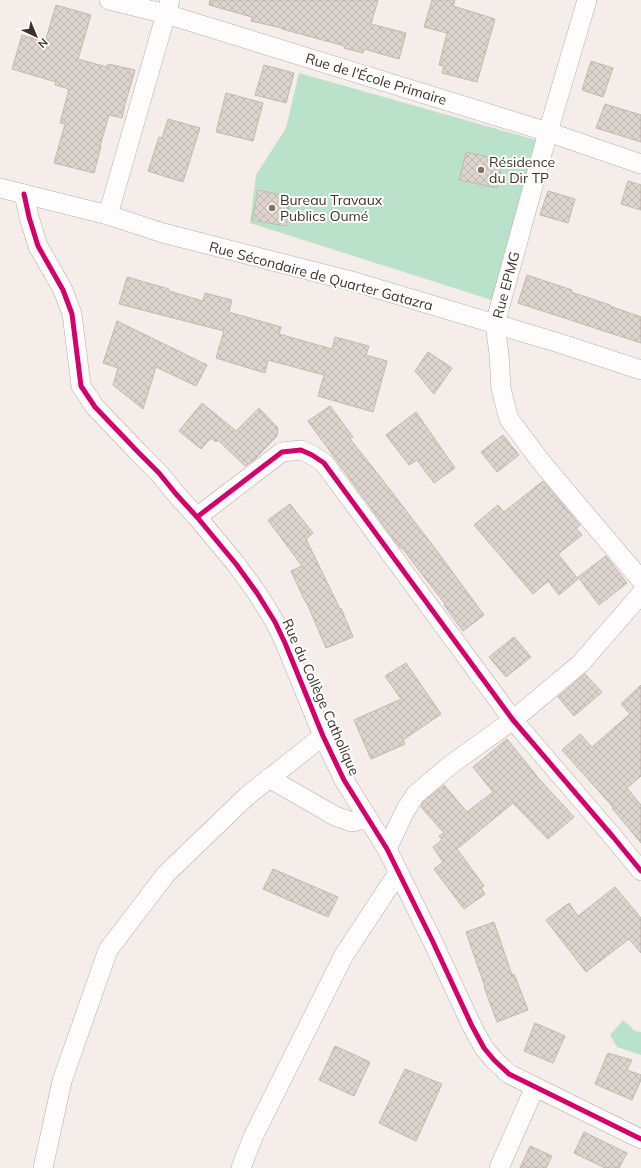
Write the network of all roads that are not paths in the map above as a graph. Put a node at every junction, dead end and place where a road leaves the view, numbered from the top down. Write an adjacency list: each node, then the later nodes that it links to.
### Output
1 (109, 0): 3 (street, Rue de l'École Primaire)
2 (587, 0): 4 (street, Rue EPMG)
3 (168, 7): 4 (street, Rue de l'École Primaire); 8 (street)
4 (548, 132): 5 (street, Rue de l'École Primaire); 9 (street, Rue EPMG)
5 (641, 164)
6 (0, 188): 7 (street, Rue Sécondaire de Quarter Gatazra)
7 (24, 194): 8 (street, Rue Sécondaire de Quarter Gatazra); 11 (street, Rue du Collège Catholique)
8 (108, 215): 9 (street, Rue Sécondaire de Quarter Gatazra)
9 (495, 324): 10 (street, Rue Sécondaire de Quarter Gatazra); 12 (street, Rue EPMG)
10 (641, 370)
11 (197, 517): 14 (street); 15 (street, Rue du Collège Catholique)
12 (641, 580)
13 (641, 594): 14 (street)
14 (513, 720): 18 (street); 19 (street)
15 (323, 736): 16 (street); 17 (street, Rue du Collège Catholique)
16 (269, 778): 17 (street); 23 (street)
17 (367, 819): 18 (street, Rue du Collège Catholique)
18 (386, 849): 20 (street, Rue du Collège Catholique)
19 (641, 871)
20 (398, 873): 21 (street, Rue du Collège Catholique); 24 (street)
21 (535, 1087): 22 (street, Rue du Collège Catholique); 25 (street)
22 (641, 1139)
23 (43, 1168)
24 (241, 1168)
25 (499, 1168)

